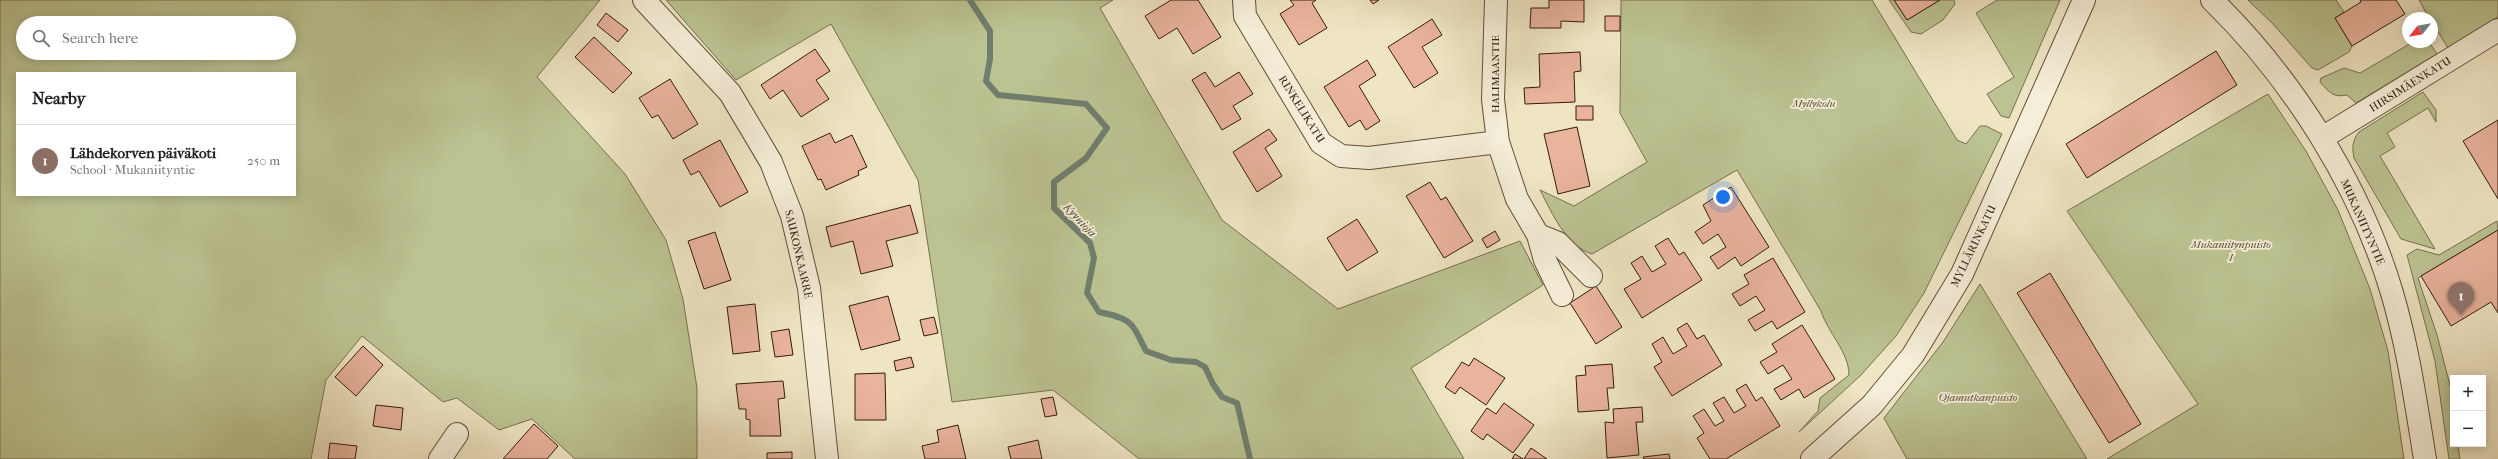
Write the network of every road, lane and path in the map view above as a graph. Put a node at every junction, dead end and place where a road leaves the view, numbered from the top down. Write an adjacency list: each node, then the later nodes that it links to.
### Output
1 (644, 0): 14 (street, SAUKONKAARRE)
2 (1244, 0): 8 (street, RINKELIKATU)
3 (1496, 0): 8 (street, HALIMAANTIE)
4 (2084, 0): 15 (street, MYLLÄRINKATU)
5 (2212, 0): 7 (street, MUKANIITYNTIE)
6 (2498, 30): 7 (street, HIRSIMÄENKATU)
7 (2322, 138): 16 (street, MUKANIITYNTIE)
8 (1498, 142): 9 (street, HALIMAANTIE)
9 (1538, 235): 10 (street); 11 (street, HALIMAANTIE)
10 (1591, 276)
11 (1562, 295)
12 (457, 434): 13 (street)
13 (440, 459)
14 (827, 459)
15 (1812, 459)
16 (2425, 459)

